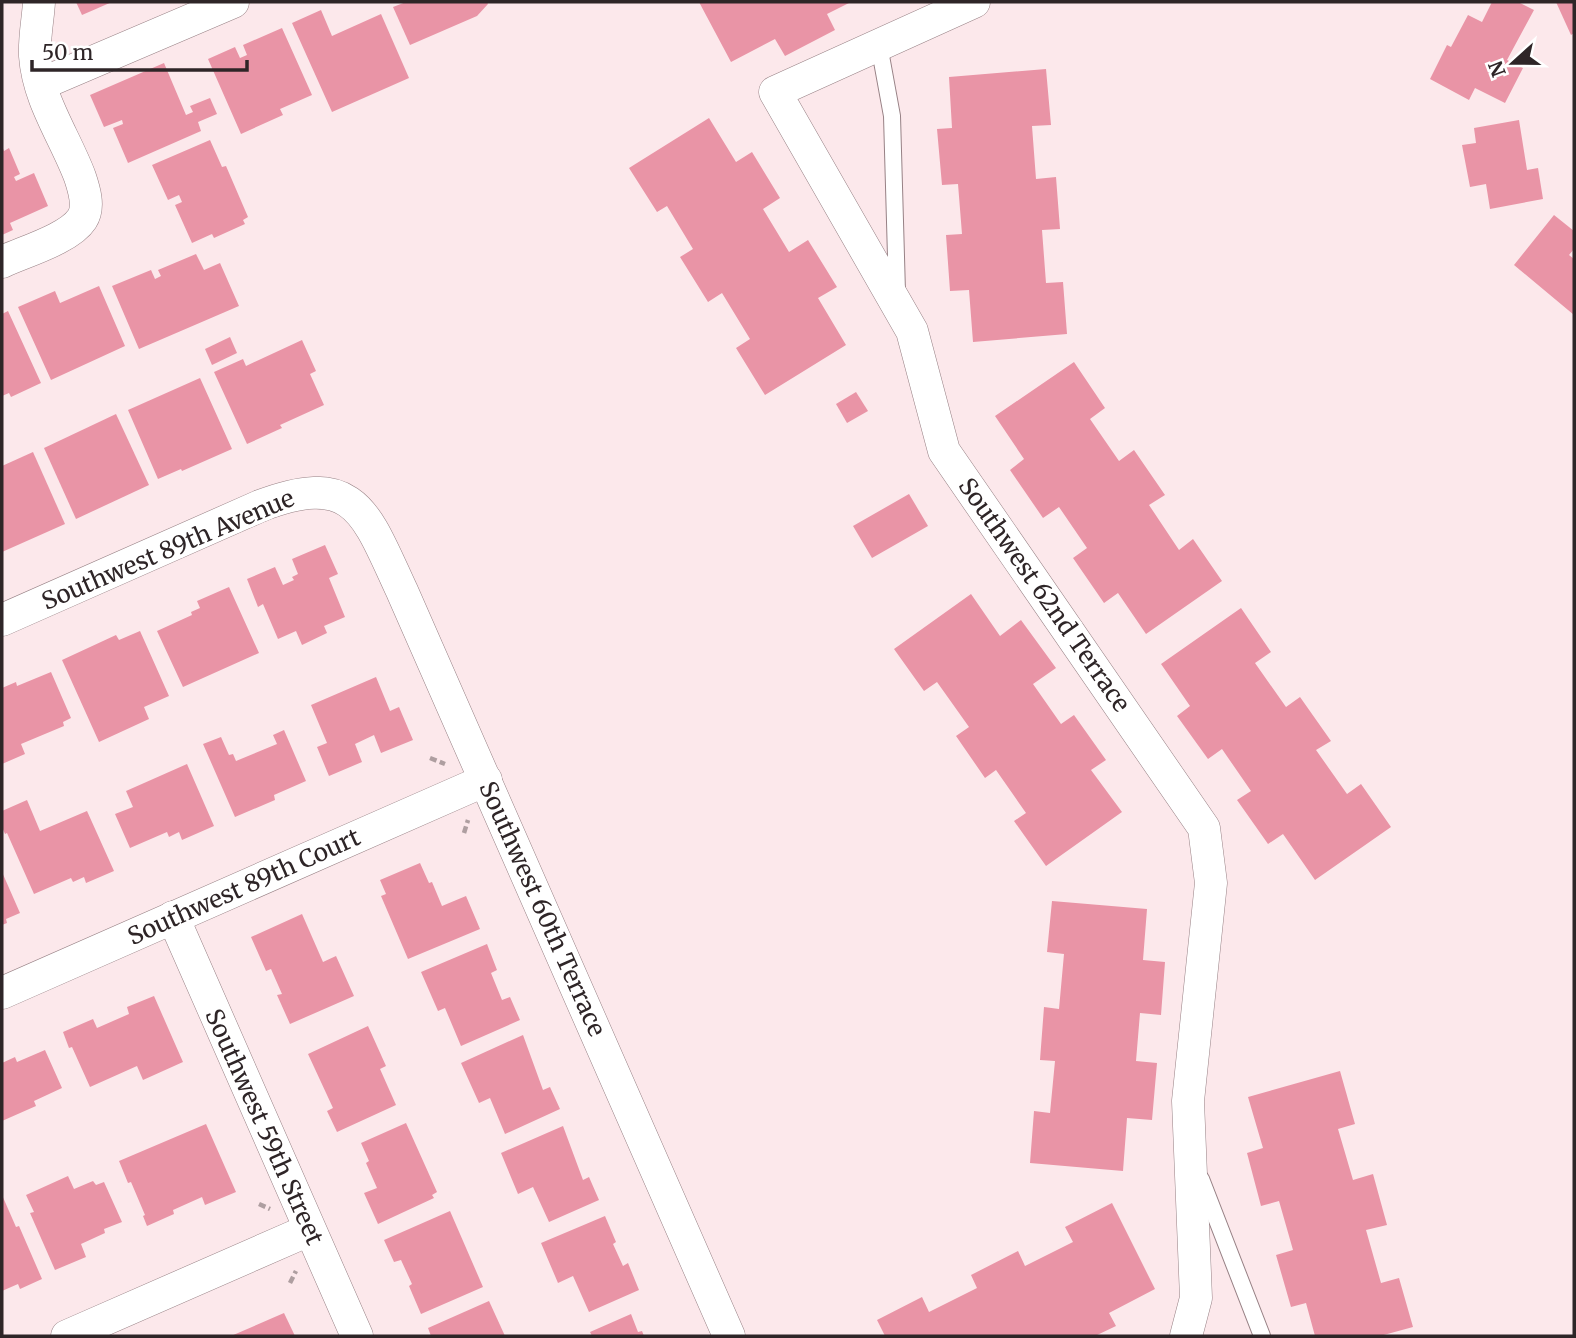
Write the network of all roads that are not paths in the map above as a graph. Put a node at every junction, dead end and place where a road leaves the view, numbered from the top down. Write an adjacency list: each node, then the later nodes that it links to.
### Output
1 (39, 2): 5 (street)
2 (233, 2): 5 (street)
3 (974, 2): 4 (street, Southwest 62nd Terrace)
4 (879, 45): 7 (lane); 7 (street, Southwest 62nd Terrace)
5 (41, 84): 6 (street)
6 (2, 262)
7 (898, 309): 13 (street, Southwest 62nd Terrace)
8 (336, 494): 9 (street, Southwest 89th Avenue); 10 (street, Southwest 60th Terrace)
9 (2, 620)
10 (485, 780): 11 (street, Southwest 89th Court); 17 (street, Southwest 60th Terrace)
11 (173, 918): 12 (street, Southwest 89th Court); 14 (street, Southwest 59th Street)
12 (2, 993)
13 (1190, 1152): 18 (street, Southwest 62nd Terrace); 19 (lane)
14 (309, 1230): 15 (street); 16 (street, Southwest 59th Street)
15 (67, 1336)
16 (357, 1336)
17 (730, 1336)
18 (1186, 1336)
19 (1262, 1336)

